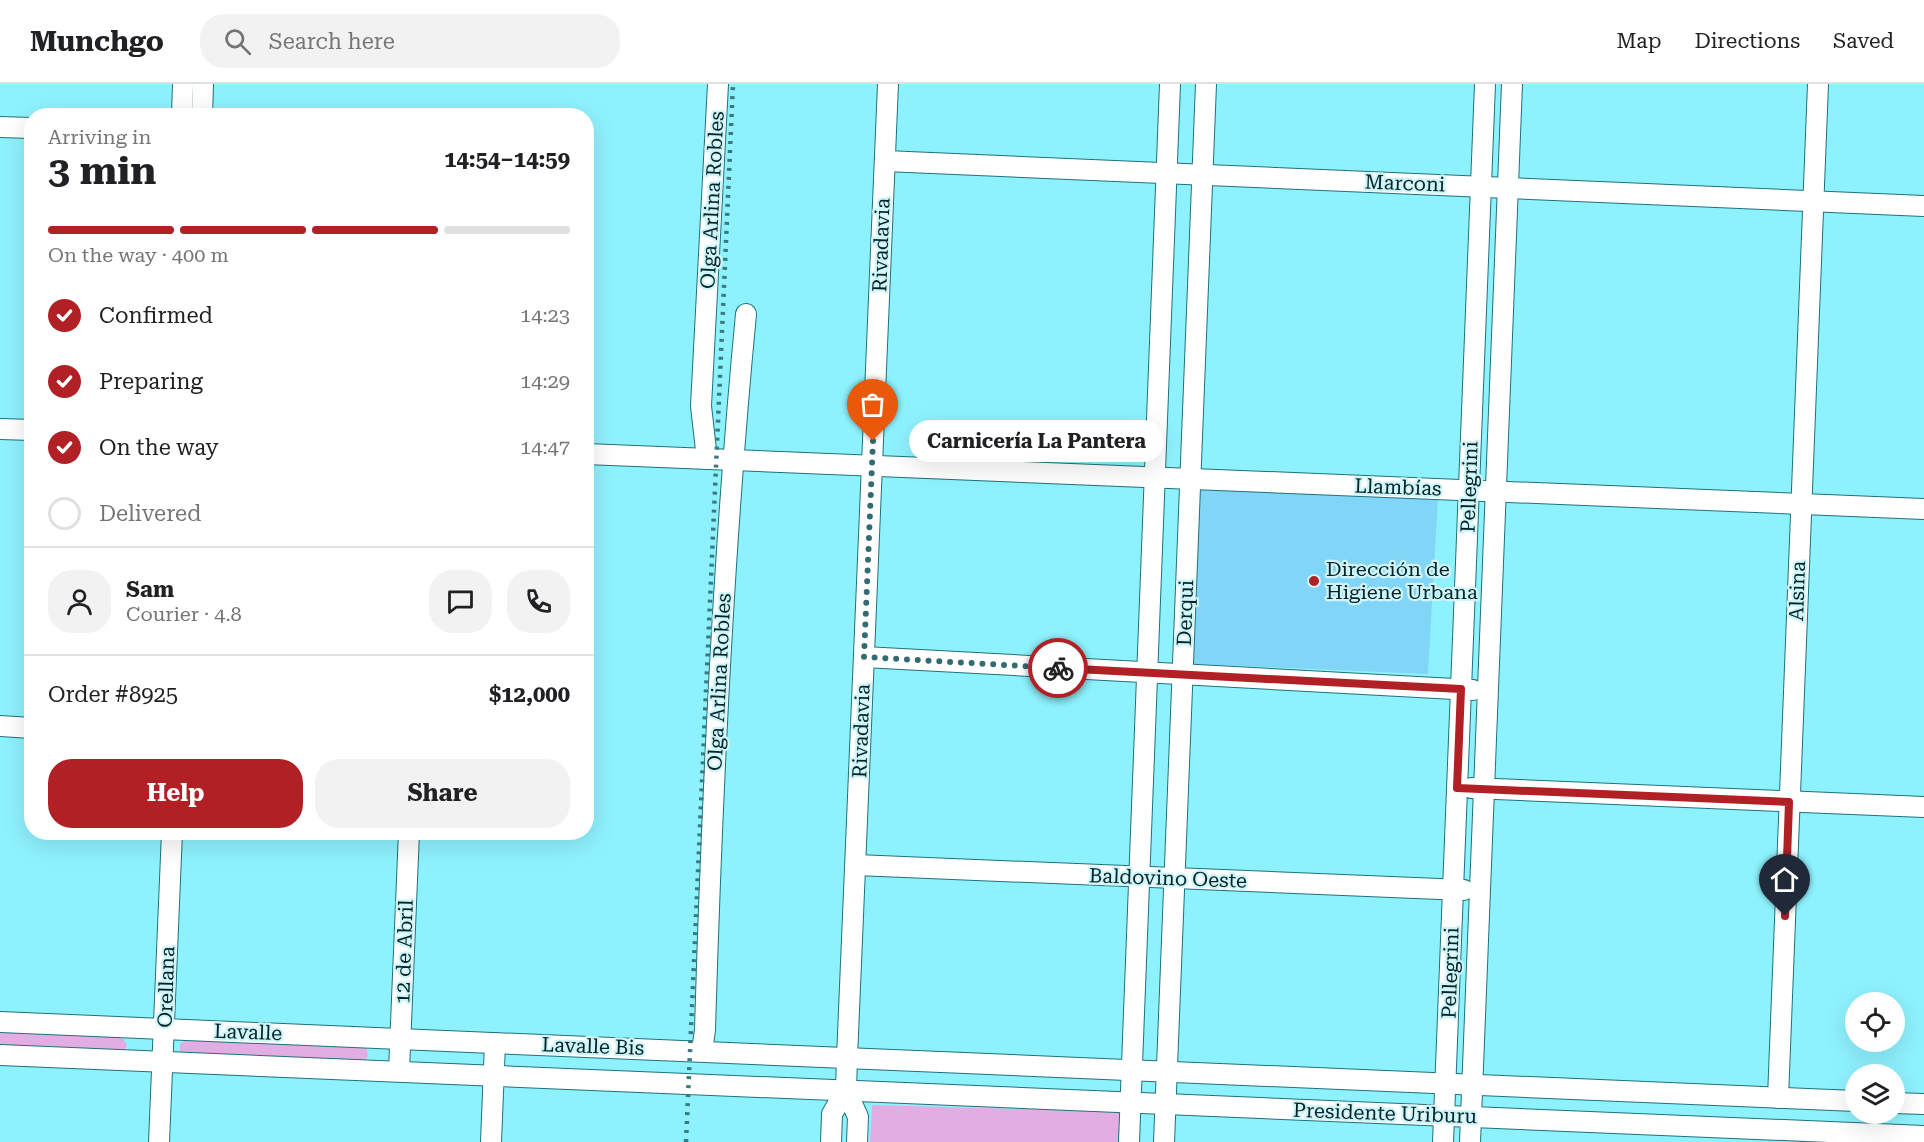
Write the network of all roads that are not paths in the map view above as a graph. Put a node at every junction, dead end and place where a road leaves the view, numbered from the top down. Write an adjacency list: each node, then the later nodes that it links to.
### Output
1 (183, 84): 10 (street)
2 (203, 84): 11 (street)
3 (718, 84): 25 (street, Olga Arlina Robles)
4 (888, 84): 14 (street, Rivadavia)
5 (1170, 84): 15 (street, Derqui)
6 (1206, 84): 16 (street, Derqui)
7 (1485, 84): 17 (street, Pellegrini)
8 (1512, 84): 18 (street, Pellegrini)
9 (1818, 84): 19 (street, Alsina)
10 (182, 108)
11 (202, 108)
12 (0, 127): 13 (street)
13 (24, 128)
14 (885, 161): 15 (street, Marconi); 26 (street, Rivadavia)
15 (1167, 173): 16 (street, Marconi); 27 (street, Derqui)
16 (1202, 174): 17 (street, Marconi); 28 (street, Derqui)
17 (1480, 186): 18 (street, Marconi); 29 (street, Pellegrini)
18 (1508, 188): 19 (street, Marconi); 30 (street, Pellegrini)
19 (1813, 201): 20 (street, Marconi); 31 (street, Alsina)
20 (1924, 206)
21 (746, 314): 25 (street, Olga Arlina Robles)
22 (0, 429): 23 (street)
23 (24, 430)
24 (594, 454): 25 (street, Llambías)
25 (718, 459): 26 (street, Llambías); 55 (street, Olga Arlina Robles)
26 (872, 465): 27 (street, Llambías); 33 (street, Rivadavia)
27 (1155, 477): 28 (street, Llambías); 34 (street, Derqui)
28 (1190, 478): 29 (street, Llambías); 35 (street, Derqui)
29 (1468, 490): 30 (street, Llambías); 36 (street, Pellegrini)
30 (1496, 491): 31 (street, Llambías); 37 (street, Pellegrini)
31 (1801, 504): 32 (street, Llambías); 42 (street, Alsina)
32 (1924, 509)
33 (864, 657): 34 (street); 46 (street, Rivadavia)
34 (1148, 672): 35 (street); 47 (street, Derqui)
35 (1182, 674): 36 (street); 48 (street, Derqui)
36 (1461, 689): 37 (street); 40 (street, Pellegrini)
37 (1488, 690): 41 (street, Pellegrini)
38 (0, 726): 39 (street)
39 (24, 728)
40 (1457, 788): 41 (street); 49 (street, Pellegrini)
41 (1484, 789): 42 (street); 50 (street, Pellegrini)
42 (1789, 802): 43 (street); 66 (street, Alsina)
43 (1924, 807)
44 (172, 840): 52 (street, Orellana)
45 (410, 840): 53 (street, 12 de Abril)
46 (856, 865): 47 (street, Baldovino Oeste); 57 (street, Rivadavia)
47 (1140, 877): 48 (street, Baldovino Oeste); 59 (street, Derqui)
48 (1174, 878): 49 (street, Baldovino Oeste); 61 (street, Derqui)
49 (1453, 890): 50 (street, Baldovino Oeste); 63 (street, Pellegrini)
50 (1480, 891): 64 (street, Pellegrini)
51 (0, 1022): 52 (street, Lavalle)
52 (164, 1029): 53 (street, Lavalle); 58 (street, Orellana)
53 (401, 1039): 54 (street, Lavalle); 60 (street, 12 de Abril)
54 (495, 1043): 55 (street, Lavalle Bis); 62 (street)
55 (696, 1050): 57 (street, Lavalle Bis)
56 (0, 1055): 58 (street, Lavalle)
57 (847, 1058): 59 (street, Presidente Uriburu); 65 (street, Rivadavia)
58 (163, 1061): 60 (street, Lavalle); 77 (street, Orellana)
59 (1132, 1070): 61 (street, Presidente Uriburu); 68 (street, Derqui)
60 (399, 1071): 62 (street, Lavalle)
61 (1167, 1071): 63 (street, Presidente Uriburu); 69 (street, Derqui)
62 (494, 1075): 65 (street, Lavalle Bis); 78 (street)
63 (1445, 1083): 64 (street, Presidente Uriburu); 72 (street, Pellegrini)
64 (1473, 1084): 66 (street, Presidente Uriburu); 73 (street, Pellegrini)
65 (846, 1090): 68 (street, Presidente Uriburu); 79 (street, Rivadavia); 80 (street, Rivadavia)
66 (1778, 1098): 67 (street, Presidente Uriburu); 74 (street); 75 (street)
67 (1845, 1101)
68 (1131, 1102): 69 (street, Presidente Uriburu); 81 (street, Derqui)
69 (1165, 1103): 72 (street, Presidente Uriburu); 82 (street, Derqui)
70 (1905, 1103): 71 (street)
71 (1924, 1104)
72 (1444, 1115): 73 (street, Presidente Uriburu); 83 (street, Pellegrini)
73 (1472, 1117): 74 (street, Presidente Uriburu); 84 (street, Pellegrini)
74 (1761, 1136): 75 (street, Presidente Uriburu)
75 (1793, 1136): 76 (street, Presidente Uriburu)
76 (1924, 1136)
77 (159, 1142)
78 (491, 1142)
79 (831, 1142)
80 (857, 1142)
81 (1130, 1142)
82 (1164, 1142)
83 (1443, 1142)
84 (1470, 1142)

